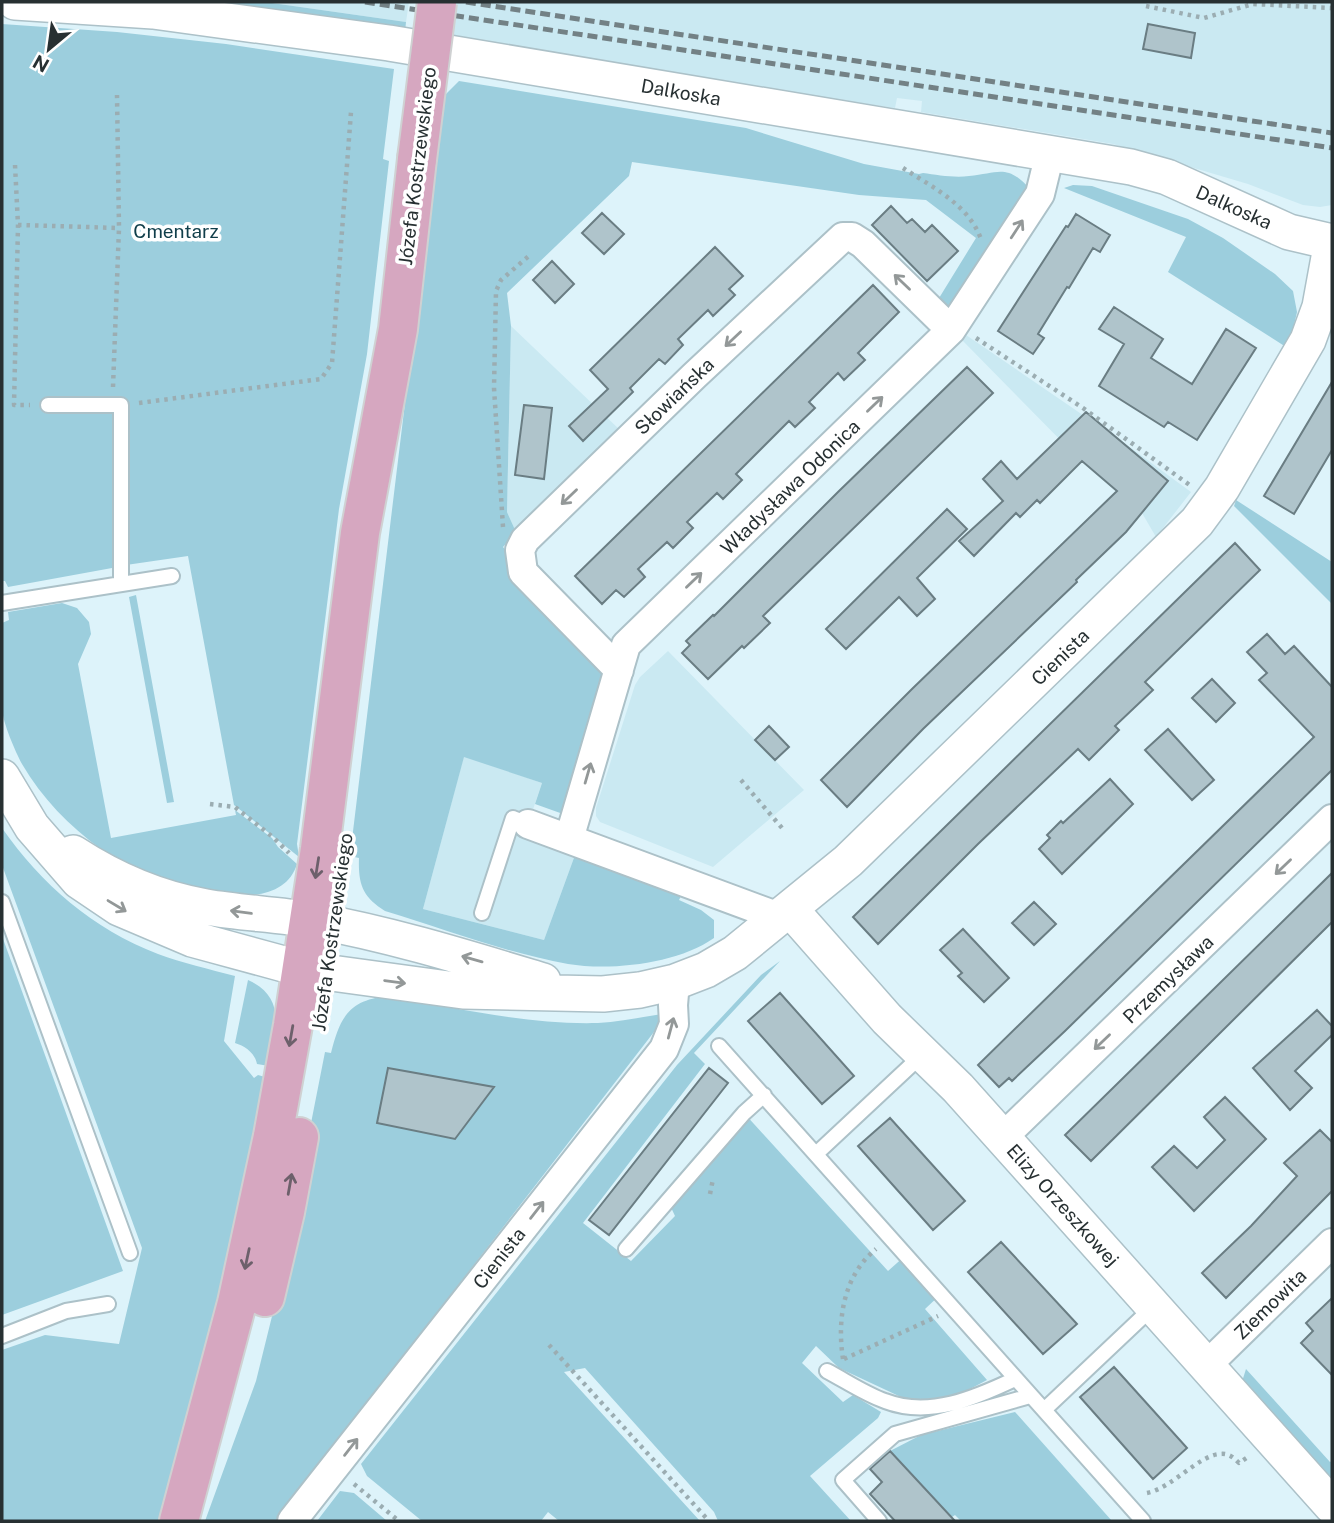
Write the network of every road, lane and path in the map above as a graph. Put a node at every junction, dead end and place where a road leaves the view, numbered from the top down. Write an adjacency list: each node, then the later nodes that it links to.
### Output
1 (15, 2): 7 (street, Dalkoska)
2 (436, 2): 36 (main road, Józefa Kostrzewskiego, bridge)
3 (1146, 6): 4 (path)
4 (1332, 8)
5 (117, 95): 11 (path)
6 (351, 112): 17 (path)
7 (1050, 153): 12 (street, Dalkoska); 14 (street, Władysława Odonica, one-way to 7)
8 (15, 166): 10 (path)
9 (903, 167): 14 (path)
10 (19, 225): 11 (path); 16 (path)
11 (119, 228): 17 (path)
12 (1332, 242): 35 (street, Cienista)
13 (530, 255): 19 (path)
14 (987, 274): 15 (street, Władysława Odonica)
15 (958, 331): 18 (path); 19 (street, Słowiańska, one-way to 19); 23 (street, Władysława Odonica, one-way to 15)
16 (48, 404): 17 (lane)
17 (117, 405): 21 (lane)
18 (1200, 492)
19 (520, 550): 23 (street)
20 (172, 576): 21 (lane)
21 (121, 584): 22 (lane)
22 (2, 603)
23 (619, 670): 31 (street, Władysława Odonica, one-way to 23)
24 (2, 777): 29 (street, Cienista)
25 (741, 780): 30 (path)
26 (210, 804): 32 (path)
27 (1332, 819): 43 (street, Przemysława, one-way to 43)
28 (528, 824): 31 (street); 34 (lane)
29 (32, 827): 36 (street, Cienista, one-way to 29); 37 (street, Cienista, one-way to 37)
30 (782, 828)
31 (569, 839): 35 (street)
32 (293, 857)
33 (2, 902): 48 (lane)
34 (482, 913)
35 (784, 913): 38 (street, Cienista); 41 (street, Elizy Orzeszkowej)
36 (322, 922): 37 (main road, Józefa Kostrzewskiego); 39 (street, Cienista, one-way to 36)
37 (315, 971): 39 (street, Cienista, one-way to 39); 66 (main road, Józefa Kostrzewskiego, one-way to 66); 67 (main road, Józefa Kostrzewskiego, one-way to 37)
38 (675, 982): 39 (street, Cienista); 65 (street, Cienista, one-way to 38)
39 (584, 993)
40 (719, 1046): 42 (lane)
41 (923, 1054): 43 (street, Elizy Orzeszkowej); 44 (lane)
42 (764, 1095): 44 (lane); 47 (lane)
43 (1003, 1137): 51 (street, Elizy Orzeszkowej)
44 (816, 1154): 45 (lane)
45 (890, 1237): 50 (lane); 54 (path)
46 (1332, 1243): 55 (street, Ziemowita)
47 (626, 1249)
48 (130, 1253)
49 (108, 1304): 52 (lane)
50 (953, 1306): 54 (path); 57 (lane)
51 (1154, 1306): 55 (street, Elizy Orzeszkowej); 60 (lane)
52 (2, 1336)
53 (549, 1345): 69 (path)
54 (844, 1360): 58 (path)
55 (1207, 1365): 64 (street, Elizy Orzeszkowej)
56 (827, 1371): 58 (lane)
57 (1015, 1379): 58 (lane); 59 (lane)
58 (848, 1382)
59 (1030, 1396): 60 (lane); 70 (lane)
60 (1044, 1410): 71 (lane)
61 (1248, 1457): 63 (path)
62 (351, 1482): 68 (path)
63 (1147, 1493)
64 (1332, 1506)
65 (300, 1511)
66 (179, 1521)
67 (195, 1521)
68 (399, 1521)
69 (709, 1521)
70 (879, 1521)
71 (1143, 1521)

